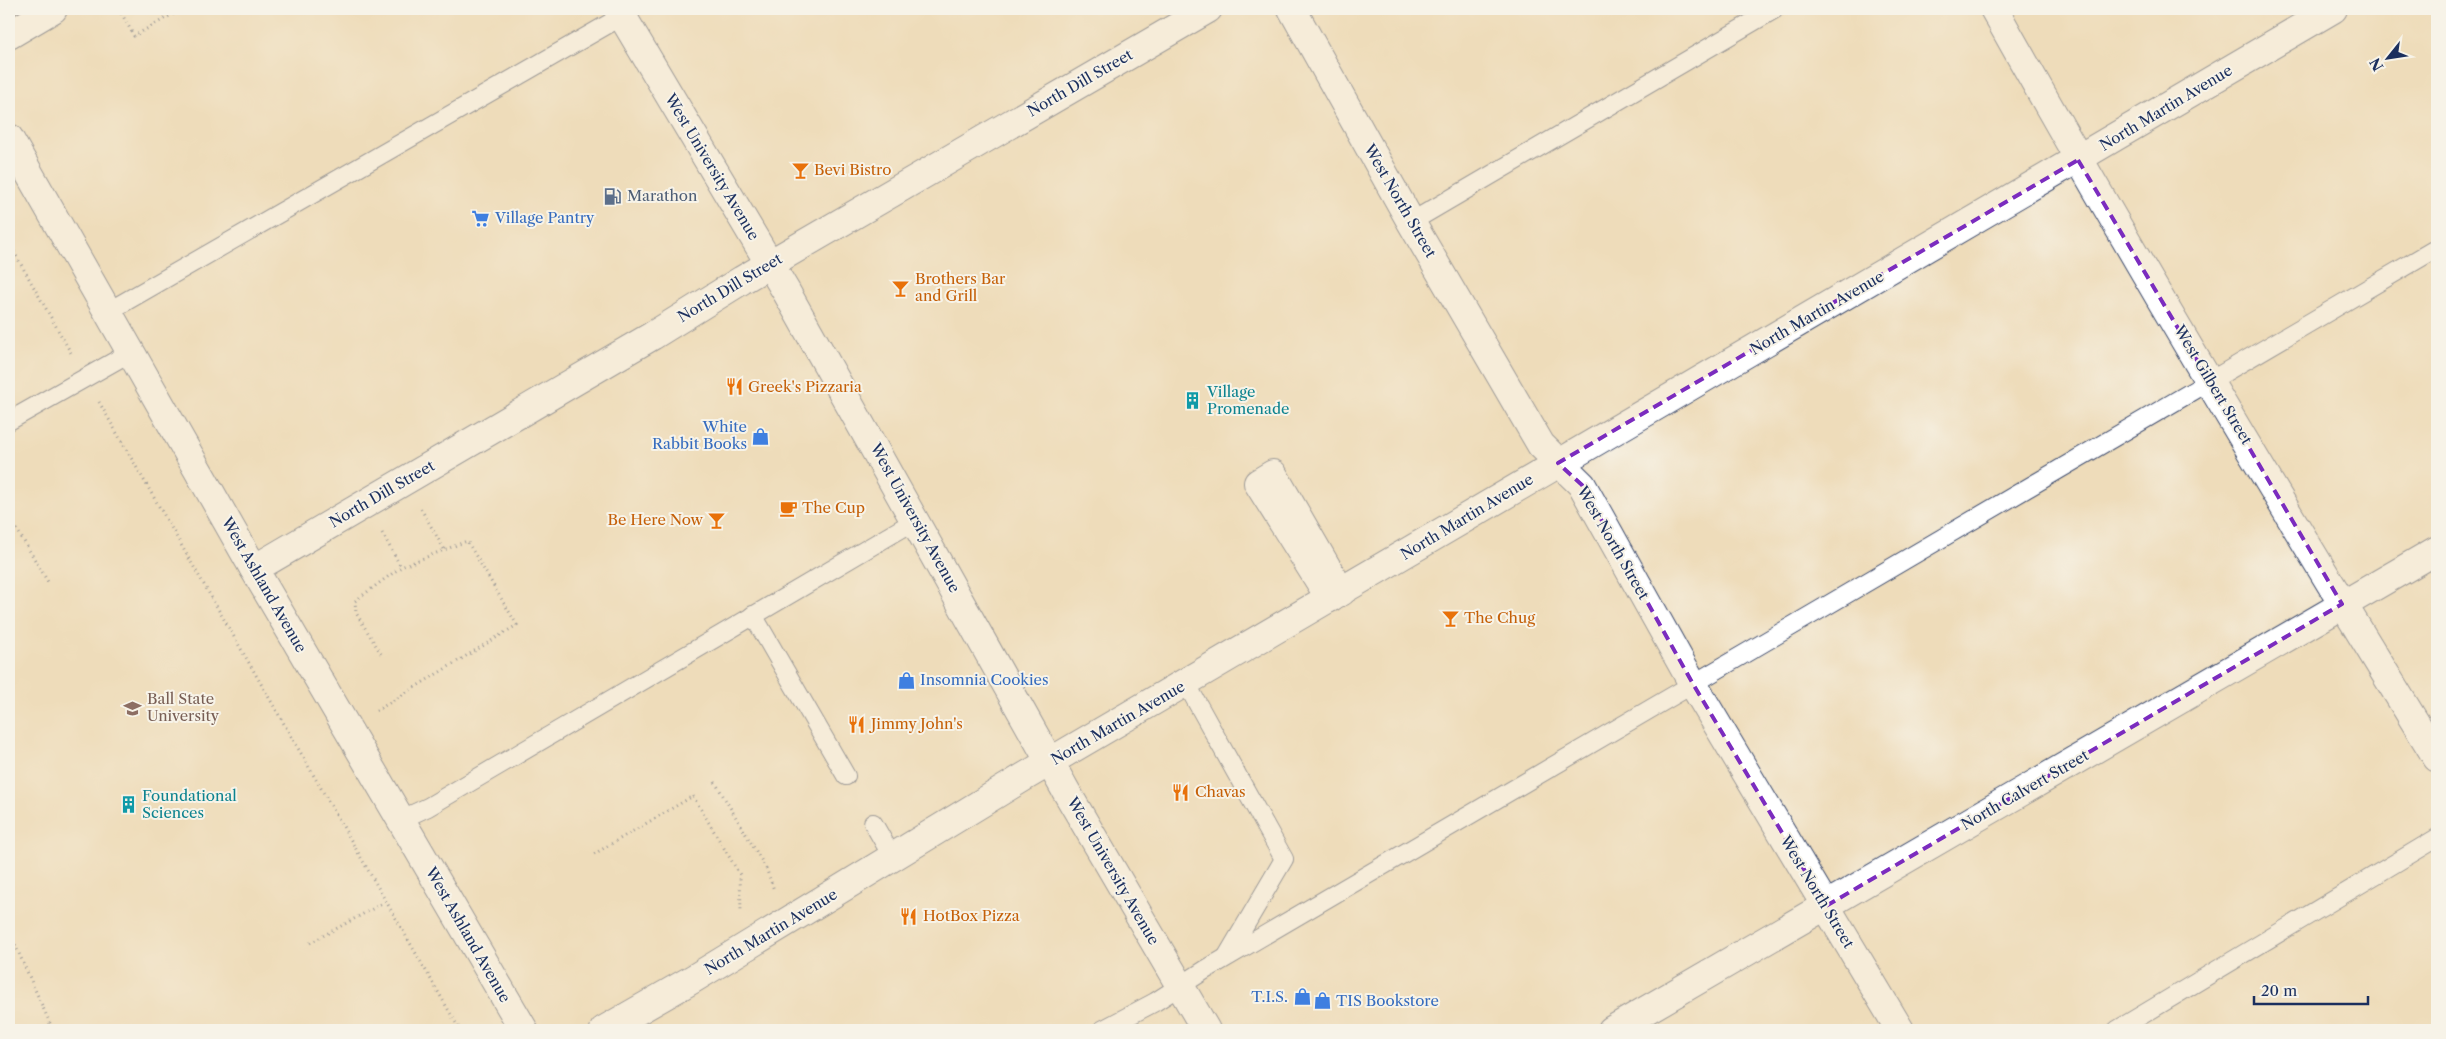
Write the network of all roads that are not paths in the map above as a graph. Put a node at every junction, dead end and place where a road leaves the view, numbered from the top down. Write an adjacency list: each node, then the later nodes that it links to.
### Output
1 (53, 9): 8 (street)
2 (1208, 9): 13 (street, North Dill Street)
3 (1292, 9): 11 (street, West North Street)
4 (1775, 9): 11 (lane)
5 (1994, 9): 10 (street, West Gilbert Street)
6 (2333, 9): 10 (street, North Martin Avenue)
7 (625, 11): 13 (street, West University Avenue); 14 (lane)
8 (9, 35)
9 (9, 138): 14 (street, West Ashland Avenue)
10 (2078, 160): 16 (street, West Gilbert Street); 18 (street, North Martin Avenue)
11 (1411, 222): 18 (street, West North Street)
12 (2437, 248): 16 (lane)
13 (769, 264): 19 (street, West University Avenue); 21 (street, North Dill Street)
14 (109, 312): 15 (street, West Ashland Avenue)
15 (131, 352): 17 (lane); 21 (street, West Ashland Avenue)
16 (2210, 380): 22 (street, West Gilbert Street); 25 (lane)
17 (9, 421)
18 (1558, 464): 24 (street, North Martin Avenue); 25 (street, West North Street)
19 (916, 520): 23 (lane); 27 (street, West University Avenue)
20 (2437, 550): 22 (street, North Calvert Street)
21 (254, 569): 29 (street, West Ashland Avenue)
22 (2342, 604): 26 (street, West Gilbert Street); 33 (street, North Calvert Street)
23 (753, 615): 28 (lane); 29 (lane)
24 (1186, 683): 27 (street, North Martin Avenue); 34 (lane)
25 (1693, 684): 33 (street, West North Street); 34 (lane)
26 (2437, 758)
27 (1051, 763): 32 (street, North Martin Avenue); 35 (street, West University Avenue)
28 (846, 776)
29 (400, 820): 36 (street, West Ashland Avenue)
30 (873, 823): 32 (lane)
31 (2437, 838): 42 (lane)
32 (894, 858): 37 (street, North Martin Avenue)
33 (1826, 906): 40 (street, North Calvert Street); 41 (street, West North Street)
34 (1225, 958): 35 (lane)
35 (1180, 985): 38 (lane); 39 (street, West University Avenue)
36 (524, 1030)
37 (604, 1030)
38 (1102, 1030)
39 (1206, 1030)
40 (1612, 1030)
41 (1900, 1030)
42 (2117, 1030)

